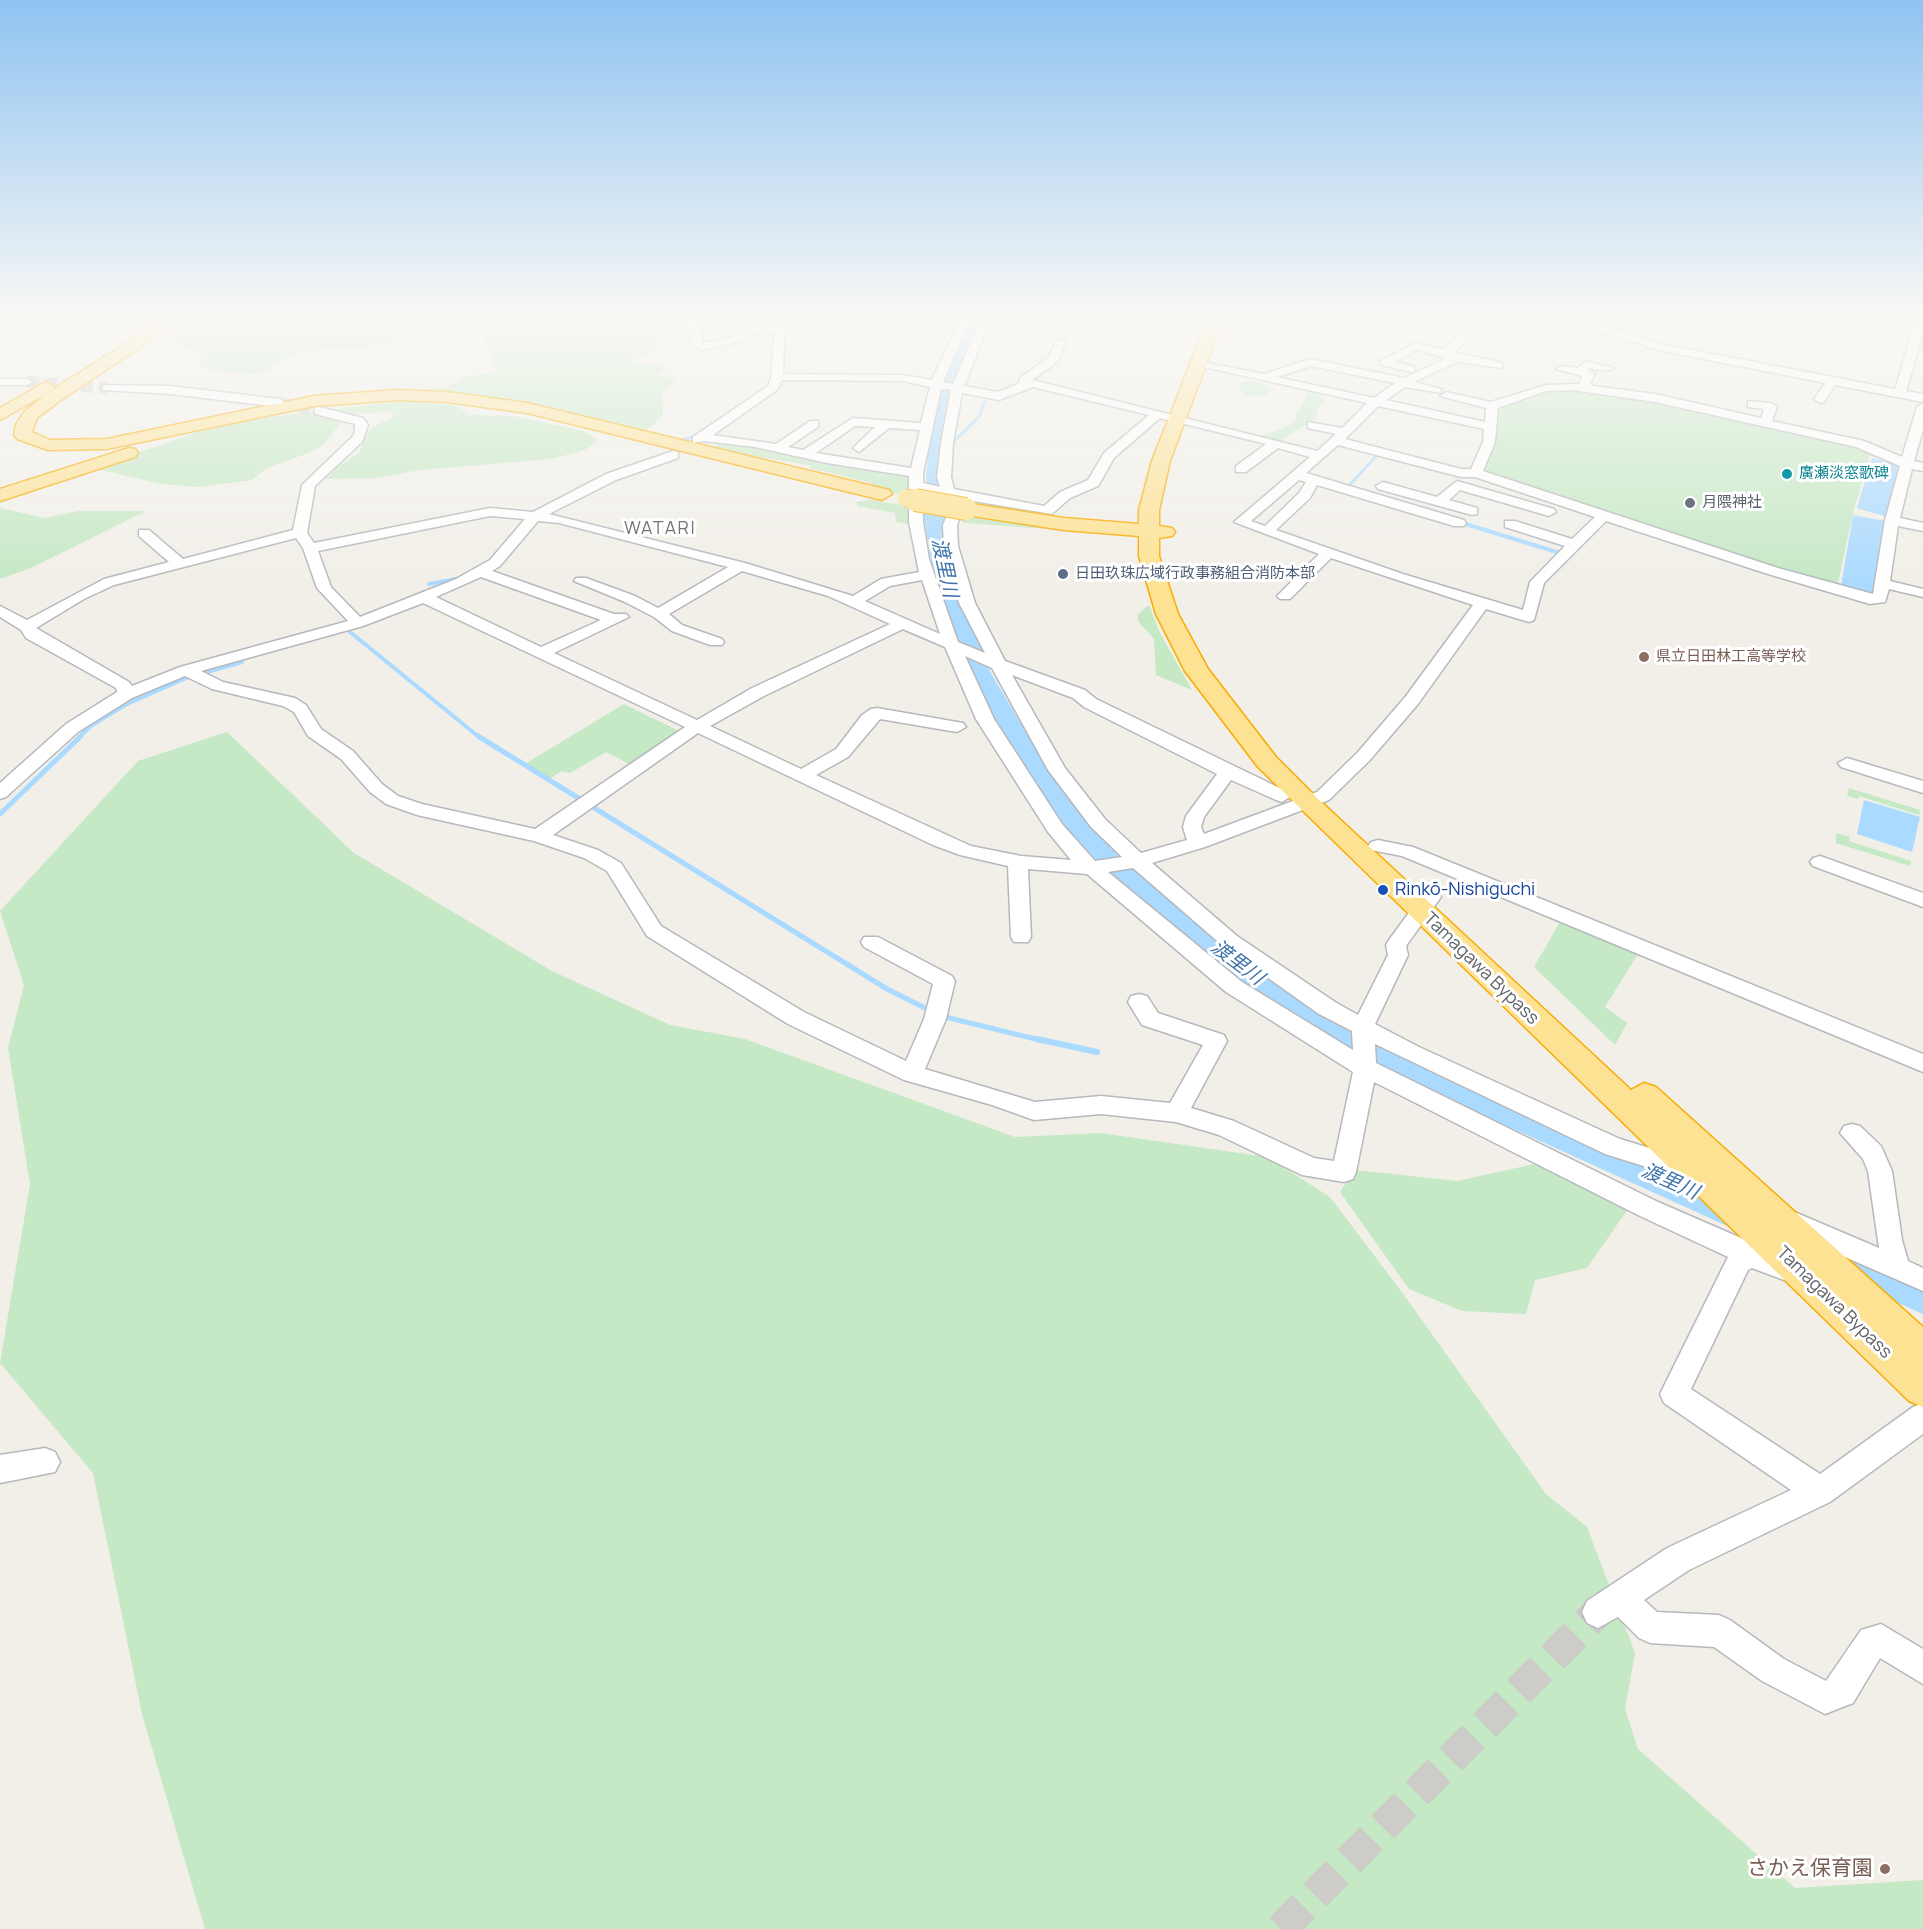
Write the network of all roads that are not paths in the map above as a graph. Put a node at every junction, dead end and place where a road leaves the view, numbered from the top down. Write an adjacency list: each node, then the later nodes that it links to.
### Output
1 (16, 406): 19 (highway)
2 (43, 406): 26 (highway)
3 (289, 406): 26 (highway)
4 (312, 406): 43 (highway)
5 (490, 406): 49 (highway)
6 (516, 406): 49 (highway)
7 (749, 406): 34 (street)
8 (931, 406): 27 (street)
9 (954, 406): 50 (street)
10 (1122, 406): 20 (street)
11 (1182, 406): 20 (highway, Tamagawa Bypass)
12 (1373, 406): 31 (street)
13 (1390, 406): 28 (street)
14 (1495, 406): 28 (street)
15 (1690, 406): 22 (street)
16 (1765, 406): 22 (street)
17 (1923, 407): 30 (street)
18 (319, 411): 65 (street)
19 (0, 415)
20 (1175, 418): 29 (street); 50 (street); 63 (highway, Tamagawa Bypass)
21 (1249, 419): 29 (street)
22 (1765, 423): 38 (street)
23 (814, 424): 34 (street)
24 (1312, 424): 31 (street)
25 (885, 425): 27 (street); 33 (street); 35 (street)
26 (189, 427): 48 (highway)
27 (925, 427): 46 (street)
28 (1491, 427): 41 (street)
29 (1229, 430): 32 (street)
30 (1920, 430): 38 (street)
31 (1341, 437): 37 (street); 44 (street)
32 (1276, 443): 37 (street); 40 (street)
33 (859, 447)
34 (778, 448): 35 (street)
35 (805, 454): 46 (street)
36 (673, 455): 55 (street)
37 (1319, 455): 42 (street)
38 (1907, 464): 39 (street); 56 (street)
39 (1923, 467)
40 (1241, 470)
41 (1476, 473): 44 (street); 54 (street)
42 (1297, 475): 45 (street); 62 (street)
43 (52, 479): 48 (highway); 51 (highway)
44 (1459, 479): 52 (street); 59 (street)
45 (1313, 480): 57 (street); 62 (street)
46 (913, 486): 49 (highway); 50 (highway, bridge); 72 (street)
47 (1383, 486): 52 (street)
48 (0, 493)
49 (882, 494)
50 (959, 499): 60 (highway); 90 (street)
51 (0, 501)
52 (1440, 502): 53 (street)
53 (1472, 511)
54 (1604, 515): 59 (street); 74 (street)
55 (529, 517): 67 (street); 70 (street); 71 (street)
56 (1892, 520): 61 (street); 74 (street)
57 (1458, 522)
58 (1510, 524): 66 (street)
59 (1592, 525): 66 (street)
60 (1092, 526): 63 (highway); 63 (highway)
61 (1923, 527)
62 (1268, 531): 68 (street)
63 (1153, 532): 101 (highway, Tamagawa Bypass)
64 (144, 533): 69 (street)
65 (300, 533): 67 (street); 69 (street)
66 (1575, 544): 79 (street)
67 (310, 548): 84 (street)
68 (1328, 553): 76 (street); 79 (street)
69 (180, 564): 86 (street)
70 (740, 566): 78 (street); 82 (street)
71 (481, 572): 77 (street); 83 (street)
72 (928, 575): 78 (street); 88 (street)
73 (581, 581): 80 (street)
74 (1882, 584): 75 (street)
75 (1923, 593)
76 (1285, 596)
77 (423, 597): 84 (street); 89 (street)
78 (854, 602): 85 (street)
79 (1483, 602): 101 (street)
80 (641, 607): 82 (street); 83 (street)
81 (0, 611): 86 (street)
82 (659, 614): 87 (street)
83 (615, 620): 89 (street)
84 (358, 622): 91 (street)
85 (904, 623): 88 (street); 93 (street)
86 (27, 627): 92 (street)
87 (716, 642)
88 (951, 644): 90 (street); 108 (street)
89 (543, 652): 93 (street)
90 (994, 663): 96 (street); 105 (street)
91 (192, 673): 92 (street); 102 (street)
92 (126, 694): 99 (street)
93 (696, 727): 97 (street); 102 (street)
94 (957, 727): 97 (street)
95 (1847, 763): 98 (street)
96 (1228, 772): 100 (street); 103 (street)
97 (801, 776): 106 (street)
98 (1923, 787)
99 (0, 793)
100 (1282, 796)
101 (1316, 800): 103 (street); 104 (highway, Tamagawa Bypass); 110 (highway, Tamagawa Bypass)
102 (538, 836): 117 (street)
103 (1198, 843): 105 (street)
104 (1378, 846): 110 (highway, Tamagawa Bypass); 115 (street)
105 (1137, 861): 108 (street); 114 (street)
106 (1018, 862): 108 (street); 111 (street)
107 (1820, 862): 109 (street)
108 (1089, 868): 116 (street)
109 (1923, 900)
110 (1426, 904): 114 (street); 120 (highway, Tamagawa Bypass)
111 (1021, 937)
112 (871, 942): 117 (street)
113 (1139, 1002): 118 (street)
114 (1363, 1026): 116 (street); 120 (street)
115 (1923, 1063)
116 (1365, 1068): 118 (street); 122 (street)
117 (912, 1074): 118 (street)
118 (1176, 1113)
119 (1852, 1133): 123 (street)
120 (1697, 1160): 121 (highway, Tamagawa Bypass); 124 (highway, Tamagawa Bypass)
121 (1770, 1213): 123 (street); 126 (highway, Tamagawa Bypass)
122 (1749, 1255): 124 (street); 131 (street)
123 (1898, 1269): 125 (street)
124 (1808, 1278): 127 (highway, Tamagawa Bypass)
125 (1923, 1280)
126 (1923, 1352)
127 (1923, 1388)
128 (1923, 1417): 131 (street)
129 (45, 1462): 130 (street)
130 (0, 1469)
131 (1820, 1492): 132 (street)
132 (1923, 1668)

